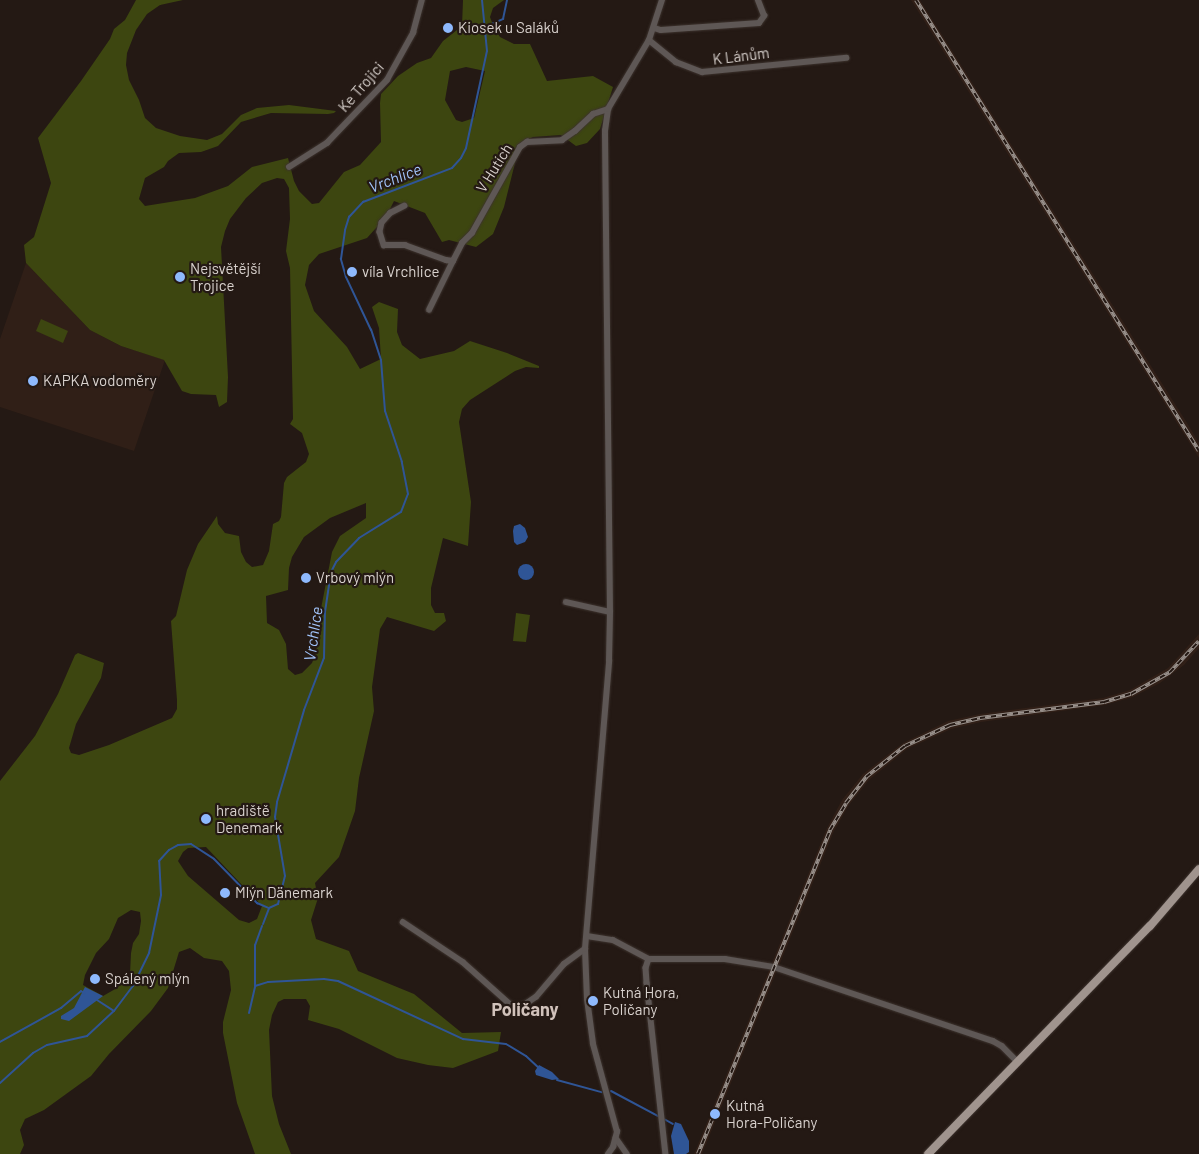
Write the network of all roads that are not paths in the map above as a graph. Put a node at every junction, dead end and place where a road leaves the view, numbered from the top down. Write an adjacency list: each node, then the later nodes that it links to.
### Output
1 (422, 0): 8 (street, Ke Trojici)
2 (662, 0): 4 (street)
3 (758, 0): 4 (street)
4 (654, 28): 5 (street)
5 (649, 40): 6 (street, K Lánům); 7 (street)
6 (846, 58)
7 (608, 110): 10 (street, V Hutích); 13 (street)
8 (289, 167)
9 (405, 206): 10 (street)
10 (453, 261): 11 (street, V Hutích)
11 (429, 310)
12 (566, 602): 13 (street)
13 (610, 612): 16 (street)
14 (1199, 869): 19 (main road)
15 (403, 922): 17 (street)
16 (587, 936): 17 (street); 18 (street)
17 (585, 949): 20 (street)
18 (649, 959): 19 (street); 23 (street)
19 (1018, 1062): 24 (main road)
20 (616, 1138): 21 (street); 22 (street)
21 (608, 1154)
22 (627, 1154)
23 (666, 1154)
24 (928, 1154)

